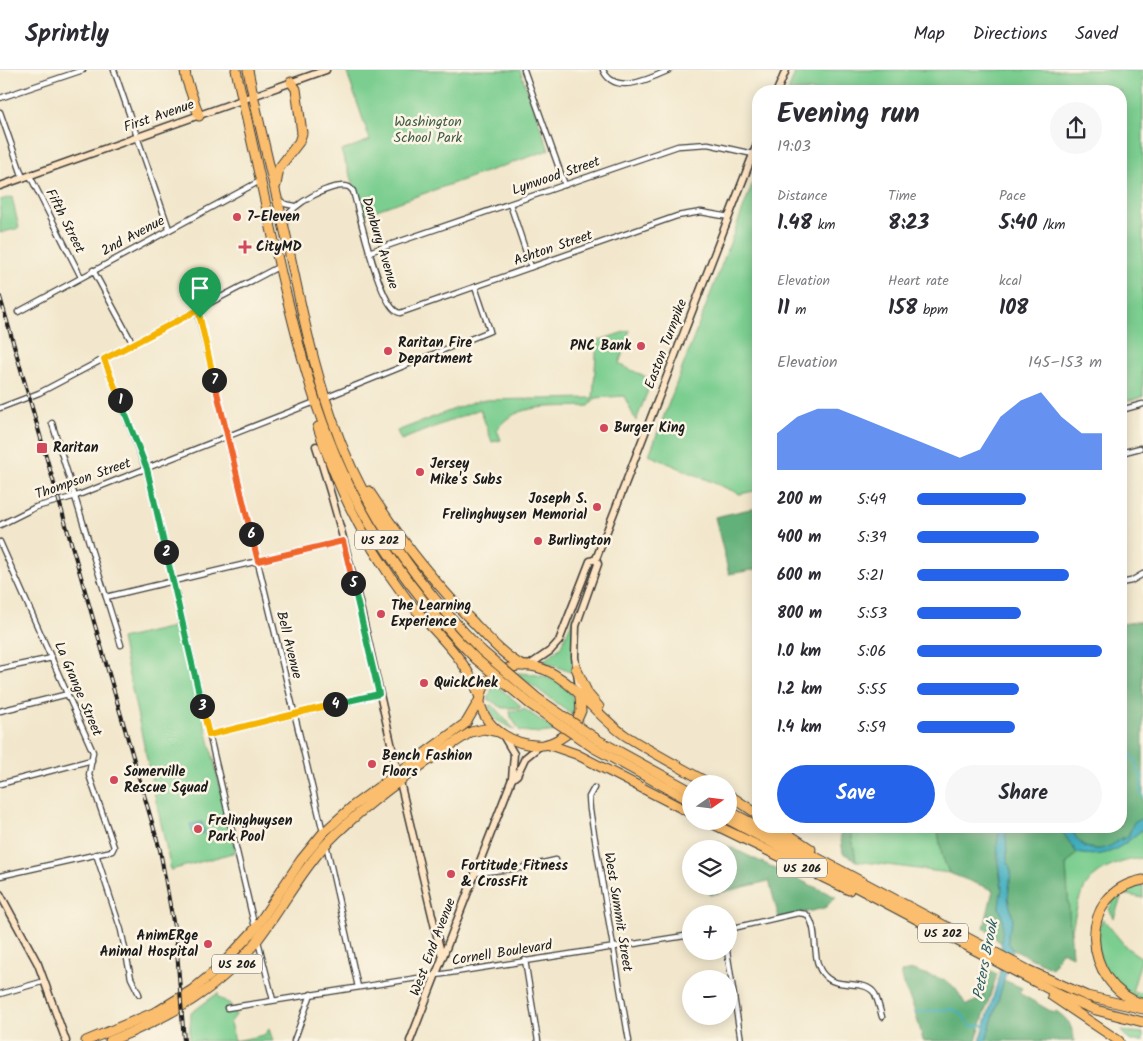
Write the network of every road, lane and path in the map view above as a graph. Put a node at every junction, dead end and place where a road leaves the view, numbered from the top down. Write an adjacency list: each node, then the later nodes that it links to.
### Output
1 (83, 70): 14 (street)
2 (114, 70): 18 (street)
3 (186, 70): 17 (highway)
4 (236, 70): 15 (highway, US 202)
5 (248, 70): 13 (highway, US 202)
6 (326, 70): 11 (street, First Avenue)
7 (524, 70): 23 (street)
8 (603, 70): 9 (street)
9 (669, 70)
10 (786, 70): 12 (street)
11 (291, 82): 13 (street, First Avenue); 25 (highway)
12 (780, 85)
13 (253, 96): 15 (street, First Avenue); 25 (highway, US 202)
14 (0, 98)
15 (242, 100): 17 (street, First Avenue); 22 (highway, US 202)
16 (0, 112): 21 (street, Fifth Street)
17 (199, 116): 18 (street, First Avenue)
18 (137, 137): 21 (street, First Avenue); 30 (street)
19 (752, 154): 23 (street, Lynwood Street)
20 (752, 157): 28 (street, Easton Turnpike)
21 (26, 177): 24 (street, First Avenue); 35 (street, Fifth Street)
22 (260, 181): 30 (street, 2nd Avenue); 32 (highway, US 202)
23 (565, 185): 26 (street, Lynwood Street)
24 (0, 186)
25 (276, 193): 27 (street); 29 (highway, US 202)
26 (510, 204): 31 (street, Lynwood Street); 33 (street)
27 (295, 206): 29 (street); 31 (street, Danbury Avenue)
28 (729, 216): 33 (street, Ashton Street); 58 (street, Easton Turnpike)
29 (283, 224): 42 (highway, US 202)
30 (169, 229): 34 (street, 2nd Avenue)
31 (369, 252): 37 (street, Danbury Avenue)
32 (280, 266): 38 (street); 43 (highway, US 202)
33 (531, 267): 36 (street, Ashton Street)
34 (93, 270): 35 (street, 2nd Avenue); 40 (street)
35 (81, 277): 39 (street, 2nd Avenue)
36 (475, 287): 37 (street, Ashton Street); 42 (street)
37 (389, 306)
38 (198, 310): 40 (street); 48 (street, Bell Avenue)
39 (18, 312)
40 (133, 344): 41 (street)
41 (104, 359): 45 (street); 53 (street)
42 (325, 398): 49 (highway, US 202)
43 (315, 402): 48 (street, Thompson Street); 65 (highway, US 202); 73 (highway)
44 (1143, 404): 46 (street)
45 (0, 408)
46 (1127, 408)
47 (52, 423): 54 (street)
48 (228, 436): 53 (street, Thompson Street); 59 (street, Bell Avenue)
49 (341, 442): 65 (highway, US 202); 67 (highway)
50 (316, 446): 56 (street)
51 (1140, 448): 52 (street)
52 (1127, 451)
53 (147, 469): 54 (street, Thompson Street); 61 (street)
54 (76, 496): 55 (street, Thompson Street); 63 (street)
55 (0, 525)
56 (343, 541): 59 (street); 71 (street)
57 (0, 542): 66 (street, La Grange Street)
58 (596, 559): 67 (street, Easton Turnpike); 68 (street, Easton Turnpike)
59 (258, 561): 61 (street); 75 (street, Bell Avenue)
60 (1143, 574): 62 (street)
61 (173, 581): 63 (street); 77 (street)
62 (1127, 582)
63 (106, 597): 64 (street)
64 (121, 645)
65 (479, 655): 79 (highway, US 202, bridge)
66 (52, 658): 69 (street); 70 (street, La Grange Street)
67 (526, 666): 72 (highway, US 206); 73 (highway, US 206)
68 (576, 668): 72 (street, Easton Turnpike); 80 (highway)
69 (0, 669)
70 (68, 694): 74 (street); 81 (street, La Grange Street)
71 (379, 694): 75 (street); 82 (street)
72 (580, 696): 78 (highway); 80 (highway, US 206)
73 (480, 698): 76 (highway); 82 (highway, US 206)
74 (0, 711)
75 (294, 714): 77 (street); 98 (street, Bell Avenue)
76 (501, 733): 78 (highway, US 206); 84 (street, West End Avenue); 85 (highway, US 206)
77 (209, 735): 112 (street)
78 (544, 744): 84 (street, West End Avenue); 91 (highway, US 206)
79 (596, 744): 87 (highway, US 202); 89 (highway, US 202)
80 (664, 758): 83 (highway, US 206)
81 (92, 760): 86 (street); 103 (street, La Grange Street)
82 (398, 772): 98 (highway, US 206)
83 (694, 775)
84 (512, 779): 106 (street, West End Avenue)
85 (400, 782): 102 (highway, US 206); 117 (street)
86 (0, 784)
87 (682, 787)
88 (594, 788): 115 (street, West Summit Street)
89 (682, 796)
90 (738, 801): 92 (highway)
91 (682, 808)
92 (752, 810)
93 (738, 816): 94 (highway, US 202)
94 (752, 823)
95 (738, 825): 97 (highway, US 202)
96 (726, 830): 110 (highway, US 206)
97 (752, 832)
98 (323, 833): 102 (street, Bell Avenue); 112 (highway, US 206)
99 (754, 833): 110 (highway, US 202)
100 (770, 833): 105 (highway, US 202)
101 (787, 833): 105 (highway, US 206)
102 (326, 844): 114 (highway, US 206); 123 (street, Bell Avenue)
103 (96, 854): 107 (street); 125 (street)
104 (556, 860): 106 (street)
105 (834, 868): 116 (highway, US 202)
106 (475, 873): 117 (street, West End Avenue)
107 (0, 876)
108 (1143, 880): 128 (highway)
109 (0, 894): 122 (street)
110 (898, 909): 116 (highway, US 202)
111 (737, 927): 131 (street)
112 (255, 929): 134 (highway, US 206)
113 (682, 936): 115 (street, Cornell Boulevard)
114 (258, 940): 127 (street); 135 (highway, US 206)
115 (612, 947): 118 (street, Cornell Boulevard); 139 (street, West Summit Street)
116 (990, 954): 120 (highway, US 202)
117 (442, 958): 121 (street, West End Avenue)
118 (525, 960): 121 (street, Cornell Boulevard); 138 (street)
119 (728, 960): 140 (street)
120 (1027, 974): 130 (highway, US 202); 132 (highway, US 202); 141 (highway)
121 (436, 975): 123 (street, Cornell Boulevard); 137 (street, West End Avenue)
122 (45, 981): 124 (street); 133 (street)
123 (358, 987): 126 (street, Cornell Boulevard)
124 (0, 994)
125 (140, 994)
126 (311, 994): 127 (street, Cornell Boulevard); 136 (street)
127 (273, 1000): 129 (street, Cornell Boulevard)
128 (1143, 1005)
129 (227, 1008)
130 (1143, 1009)
131 (882, 1016)
132 (1143, 1022)
133 (66, 1041)
134 (86, 1041)
135 (110, 1041)
136 (294, 1041)
137 (410, 1041)
138 (538, 1041)
139 (629, 1041)
140 (741, 1041)
141 (1119, 1041)

